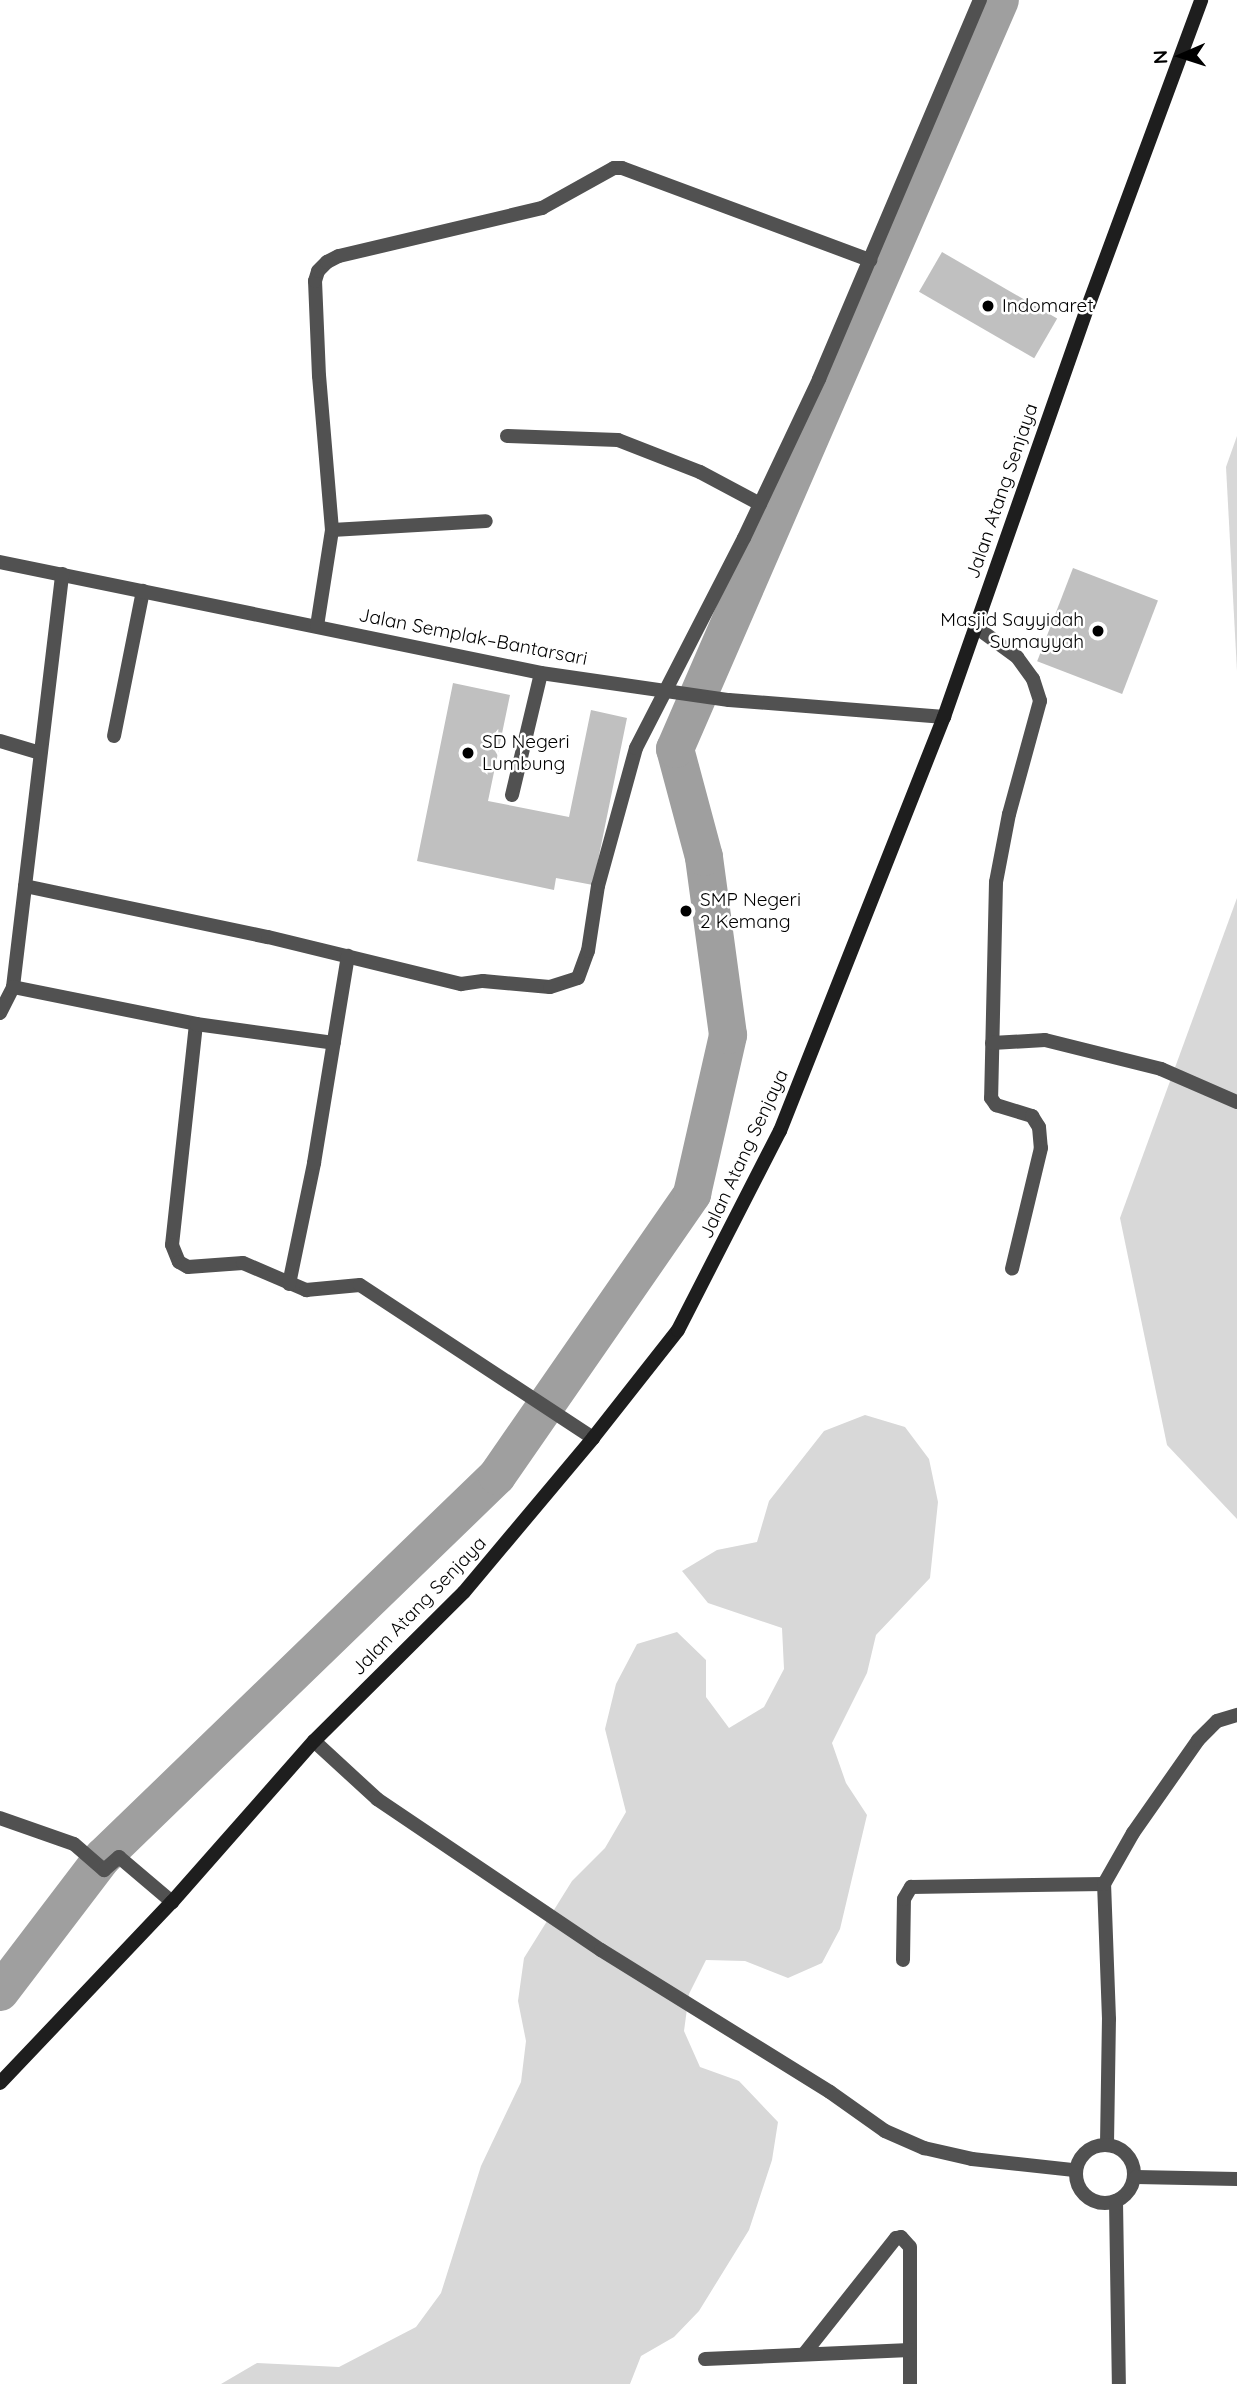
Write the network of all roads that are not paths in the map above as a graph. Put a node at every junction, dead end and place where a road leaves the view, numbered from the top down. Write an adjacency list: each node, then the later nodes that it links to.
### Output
1 (980, 0): 3 (street)
2 (1200, 0): 12 (main road, Jalan Atang Senjaya)
3 (870, 260): 5 (street); 7 (street)
4 (506, 436): 5 (street)
5 (760, 504): 14 (street)
6 (485, 521): 7 (street)
7 (332, 530): 11 (street)
8 (0, 562): 9 (street, Jalan Semplak–Bantarsari)
9 (62, 574): 10 (street, Jalan Semplak–Bantarsari); 18 (street)
10 (143, 591): 11 (street, Jalan Semplak–Bantarsari); 16 (street)
11 (317, 626): 13 (street, Jalan Semplak–Bantarsari)
12 (975, 627): 15 (main road, Jalan Atang Senjaya); 26 (street)
13 (541, 673): 14 (street, Jalan Semplak–Bantarsari); 19 (street)
14 (664, 691): 15 (street, Jalan Semplak–Bantarsari); 21 (street)
15 (944, 716): 30 (main road, Jalan Atang Senjaya)
16 (114, 736)
17 (0, 741): 18 (street)
18 (40, 753): 20 (street)
19 (512, 795)
20 (24, 886): 21 (street); 22 (street)
21 (348, 956): 25 (street)
22 (13, 987): 23 (street); 24 (street)
23 (0, 1013)
24 (195, 1024): 25 (street); 29 (street)
25 (334, 1042): 29 (street)
26 (992, 1043): 27 (street); 28 (street)
27 (1237, 1102)
28 (1012, 1269)
29 (289, 1284): 30 (street)
30 (593, 1438): 32 (main road, Jalan Atang Senjaya)
31 (1237, 1715): 34 (street)
32 (314, 1741): 35 (main road, Jalan Atang Senjaya); 39 (street)
33 (0, 1818): 35 (street)
34 (1104, 1884): 36 (street); 38 (street)
35 (172, 1902): 37 (main road, Jalan Atang Senjaya)
36 (903, 1960)
37 (0, 2083)
38 (1107, 2144): 39 (street); 40 (street)
39 (1074, 2170): 42 (street)
40 (1136, 2177): 41 (street); 42 (street)
41 (1237, 2179)
42 (1116, 2201): 47 (street)
43 (910, 2350): 44 (street); 44 (street); 46 (street)
44 (804, 2354): 45 (street)
45 (705, 2359)
46 (910, 2384)
47 (1119, 2384)

